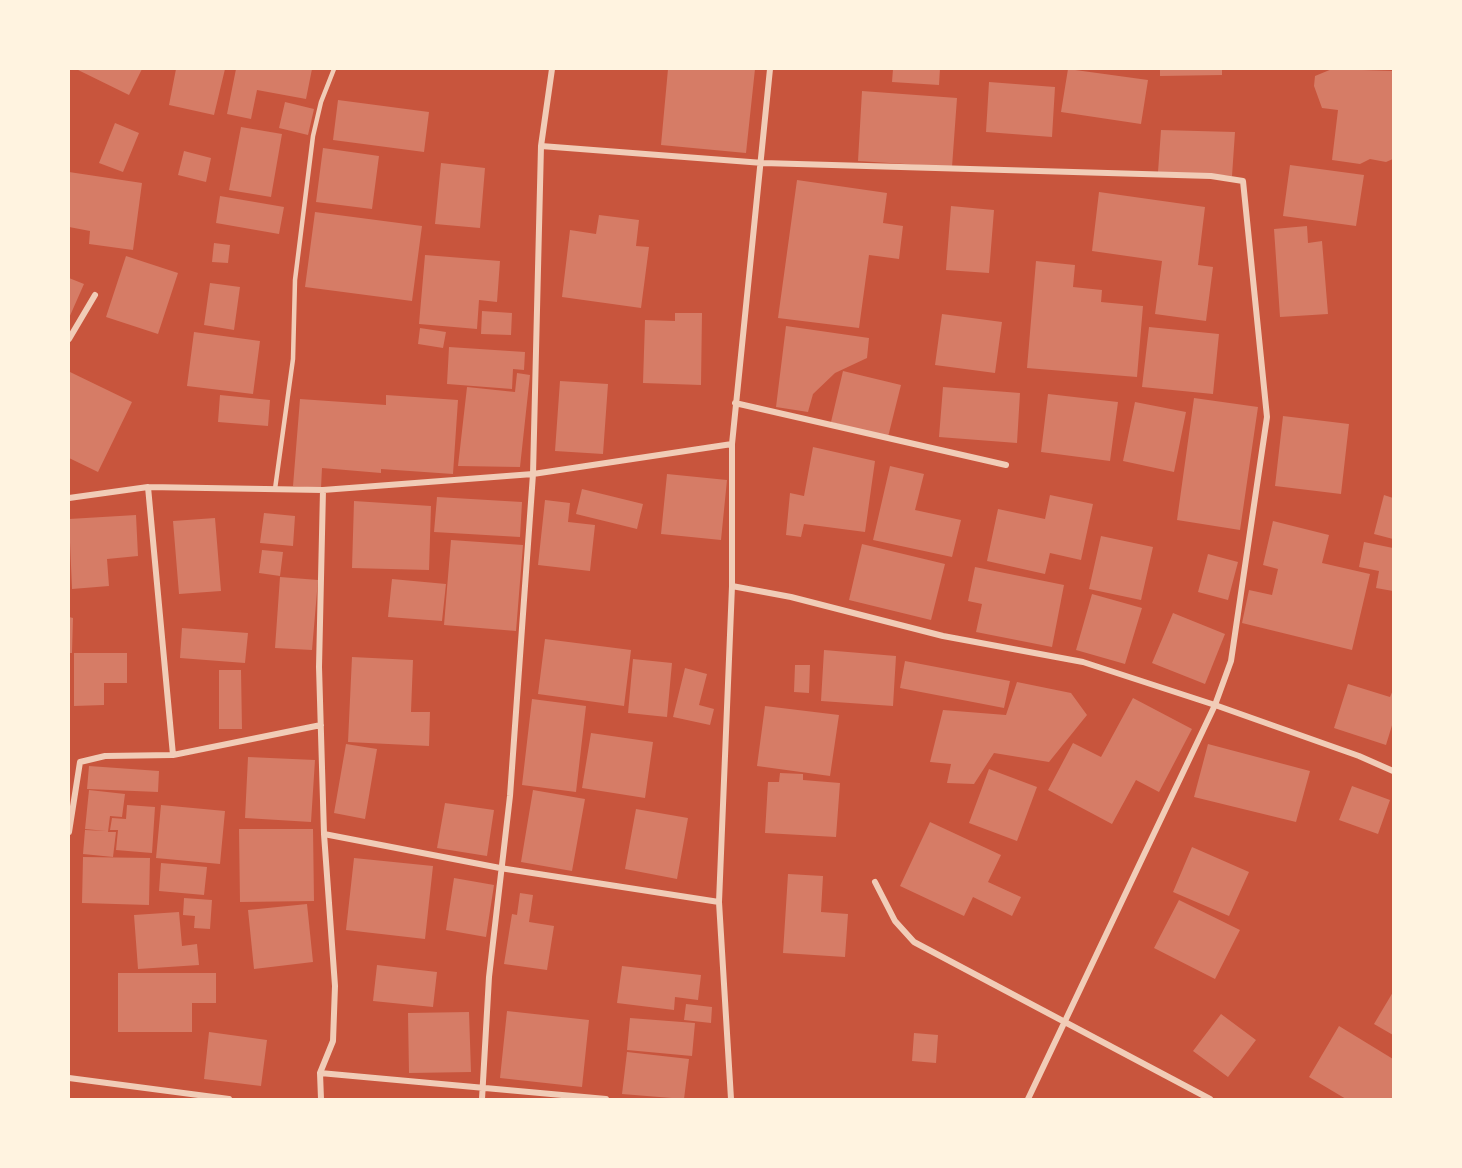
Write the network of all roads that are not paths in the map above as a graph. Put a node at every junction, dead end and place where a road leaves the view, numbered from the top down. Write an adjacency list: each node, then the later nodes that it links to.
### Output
1 (334, 69): 13 (lane)
2 (552, 69): 4 (street)
3 (770, 69): 5 (street)
4 (541, 146): 5 (street); 11 (street)
5 (763, 163): 8 (street); 17 (street)
6 (95, 295): 7 (street)
7 (69, 339)
8 (735, 404): 9 (street); 10 (street)
9 (732, 444): 11 (street); 16 (street)
10 (1006, 465)
11 (533, 474): 14 (street); 23 (street)
12 (148, 487): 13 (street); 15 (street); 19 (street)
13 (275, 489): 14 (street)
14 (323, 490): 18 (street)
15 (69, 498)
16 (732, 586): 17 (street); 25 (street)
17 (1215, 705): 20 (street); 26 (street)
18 (321, 725): 19 (street); 22 (street)
19 (173, 755): 21 (street)
20 (1393, 771)
21 (69, 832)
22 (324, 834): 23 (street); 27 (street)
23 (500, 868): 25 (street); 29 (street)
24 (875, 882): 26 (street)
25 (719, 902): 34 (street)
26 (1063, 1021): 35 (street); 36 (street)
27 (320, 1073): 29 (street); 31 (street)
28 (69, 1078): 30 (street)
29 (481, 1087): 32 (street); 33 (street)
30 (229, 1099)
31 (321, 1099)
32 (482, 1099)
33 (606, 1099)
34 (731, 1099)
35 (1028, 1099)
36 (1210, 1099)

